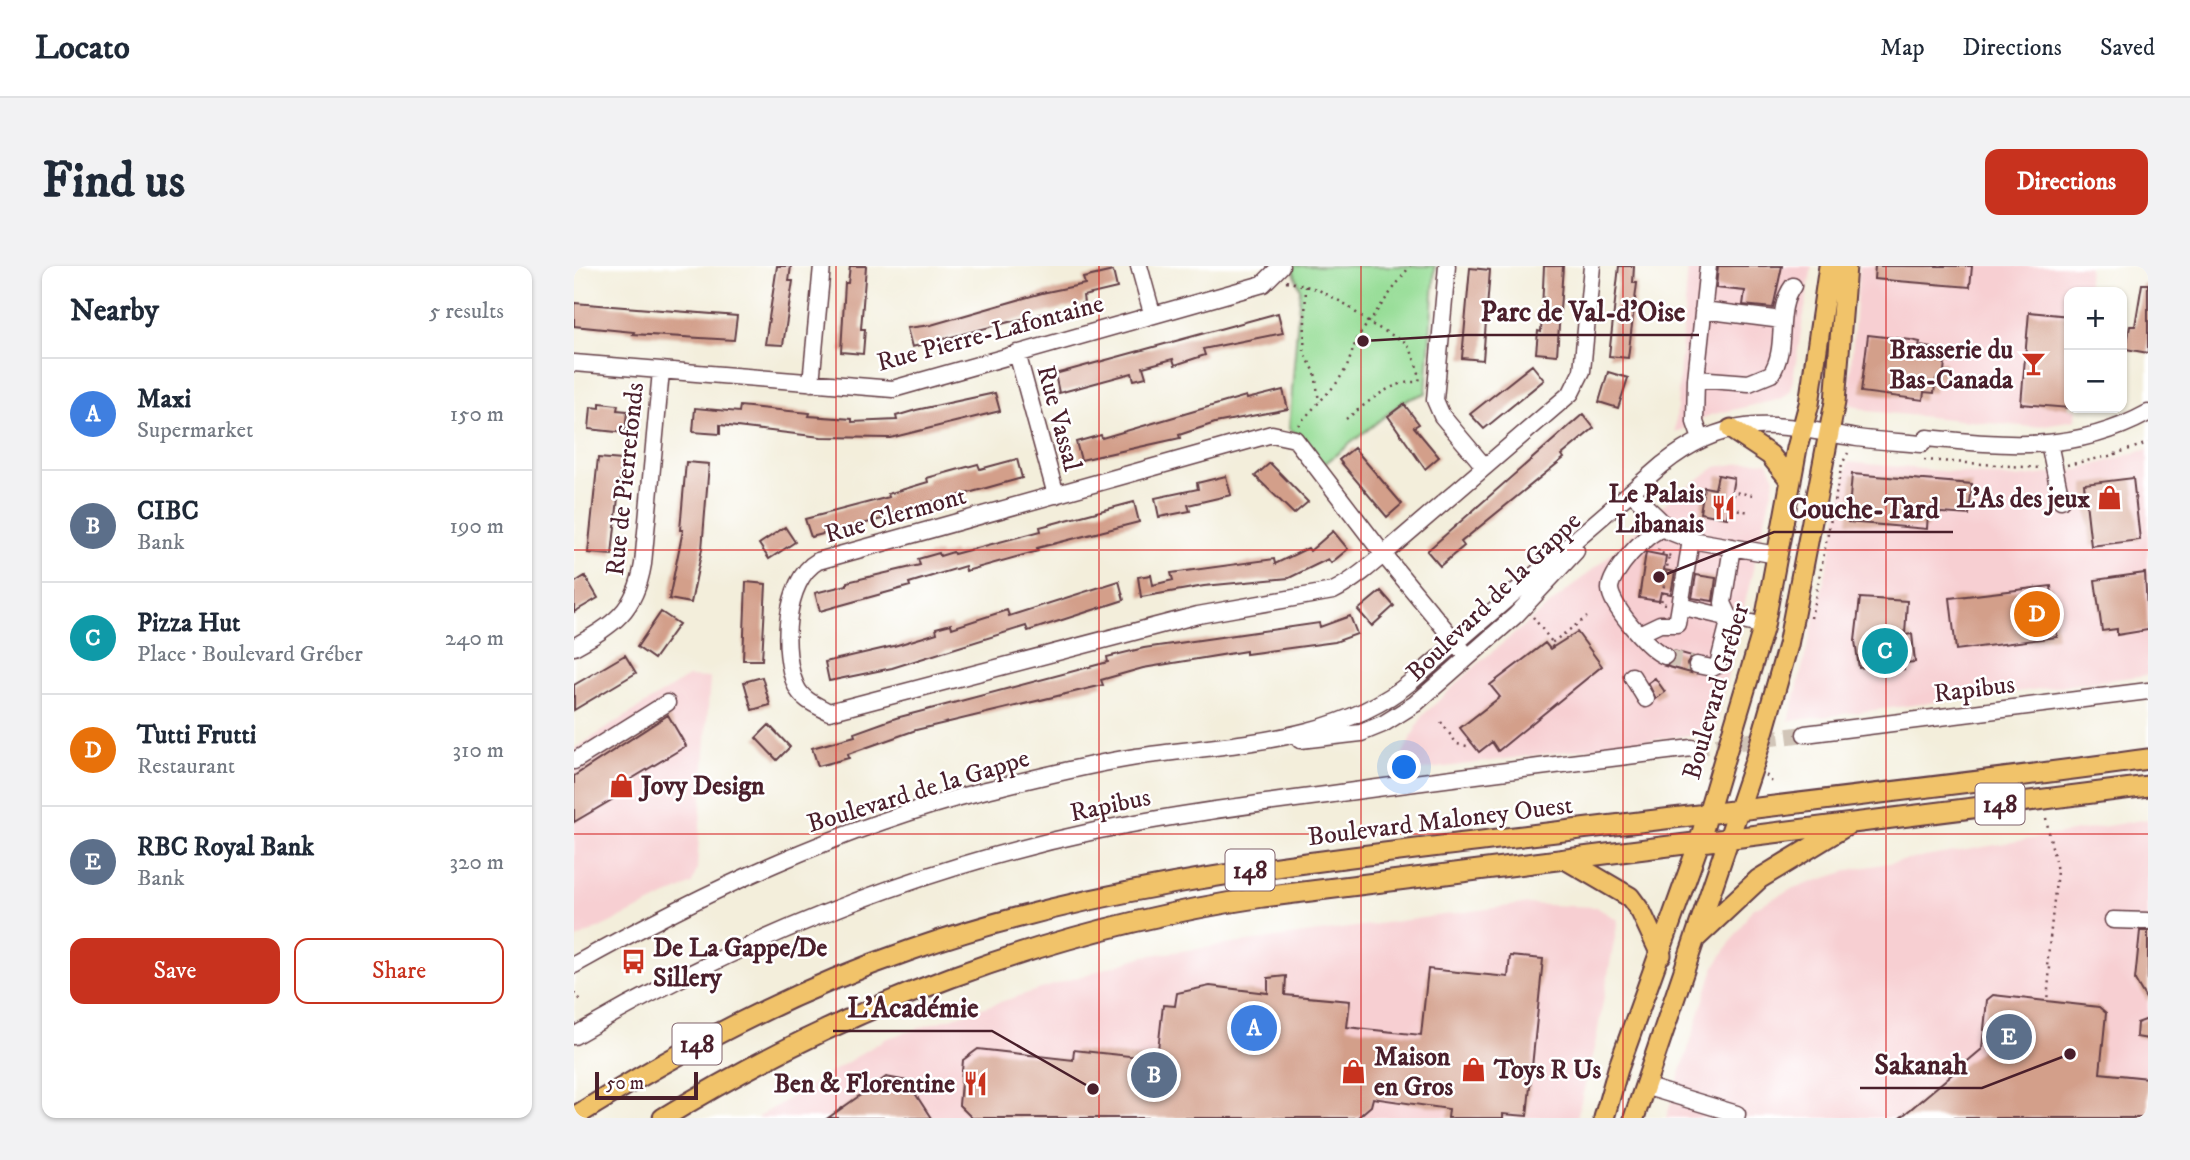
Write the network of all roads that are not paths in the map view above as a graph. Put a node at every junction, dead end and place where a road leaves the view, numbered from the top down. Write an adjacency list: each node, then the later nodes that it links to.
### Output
1 (822, 266): 16 (street)
2 (1139, 266): 10 (street)
3 (1447, 266): 23 (street)
4 (1592, 266): 23 (street)
5 (1708, 266): 9 (street)
6 (1835, 266): 18 (main road, Boulevard Gréber); 20 (main road, Boulevard Gréber)
7 (1276, 272): 10 (street, Rue Pierre-Lafontaine)
8 (1793, 286): 11 (street)
9 (1703, 310): 11 (street); 15 (street)
10 (1152, 313): 12 (street, Rue Pierre-Lafontaine)
11 (1782, 320): 15 (street)
12 (1017, 353): 16 (street, Rue Pierre-Lafontaine); 26 (street, Rue Vassal)
13 (574, 363): 14 (street, Rue Pierre-Lafontaine)
14 (661, 370): 16 (street, Rue Pierre-Lafontaine); 38 (street, Rue de Pierrefonds)
15 (1696, 379): 21 (street)
16 (811, 383)
17 (2148, 413): 22 (street, Boulevard de la Gappe)
18 (1803, 428): 19 (street, Boulevard de la Gappe); 20 (street, Boulevard de la Gappe); 24 (main road, Boulevard Gréber)
19 (1731, 429): 21 (street, Boulevard de la Gappe); 24 (main road)
20 (1829, 432): 22 (street, Boulevard de la Gappe); 52 (main road, Boulevard Gréber)
21 (1701, 439): 25 (street, Boulevard de la Gappe)
22 (2049, 443): 27 (street)
23 (1484, 466): 31 (street)
24 (1791, 481): 32 (main road, Boulevard Gréber)
25 (1632, 493): 28 (street); 37 (street, Boulevard de la Gappe); 40 (street, Boulevard de la Gappe)
26 (1056, 495): 31 (street, Rue Clermont); 31 (street, Rue Clermont)
27 (2061, 500)
28 (1657, 536): 29 (street); 36 (street)
29 (1691, 540): 30 (street); 33 (street)
30 (1732, 547): 32 (street); 34 (street)
31 (1383, 554): 37 (street)
32 (1777, 555): 35 (main road, Boulevard Gréber)
33 (1680, 606): 34 (street); 36 (street)
34 (1730, 618): 35 (street); 41 (street)
35 (1764, 626): 53 (main road, Boulevard Gréber)
36 (1639, 634): 39 (street)
37 (1457, 643): 40 (street); 47 (street, Boulevard de la Gappe)
38 (574, 647)
39 (1665, 656)
40 (1468, 657): 47 (street, Boulevard de la Gappe)
41 (1697, 665)
42 (1632, 676): 44 (street)
43 (2148, 691): 46 (street, Rapibus)
44 (1646, 699)
45 (667, 703): 50 (street)
46 (1805, 734)
47 (1258, 741): 62 (street, Boulevard de la Gappe)
48 (1692, 748): 63 (street, Rapibus)
49 (2148, 759): 52 (main road, Boulevard Maloney Ouest / 148)
50 (574, 761)
51 (2148, 786): 54 (main road, Boulevard Maloney Ouest / 148)
52 (1738, 810): 53 (main road, Boulevard Maloney Ouest / 148); 55 (main road, Boulevard Gréber)
53 (1708, 813): 56 (main road, Boulevard Gréber); 65 (main road, Boulevard Maloney Ouest / 148)
54 (1852, 823): 55 (main road, Boulevard Maloney Ouest / 148); 60 (main road)
55 (1728, 839): 56 (main road, Boulevard Maloney Ouest / 148); 60 (main road, Boulevard Gréber)
56 (1699, 843): 57 (main road, Boulevard Maloney Ouest / 148); 61 (main road, Boulevard Gréber)
57 (1565, 859): 61 (main road); 66 (main road, Boulevard Maloney Ouest / 148)
58 (2113, 920): 59 (street)
59 (2148, 921)
60 (1693, 940): 64 (main road, Boulevard Gréber)
61 (1661, 955): 67 (main road, Boulevard Gréber)
62 (574, 965)
63 (574, 1036)
64 (1643, 1086): 68 (main road, Boulevard Gréber); 69 (street)
65 (574, 1117)
66 (663, 1118)
67 (1604, 1118)
68 (1633, 1118)
69 (1736, 1118)

